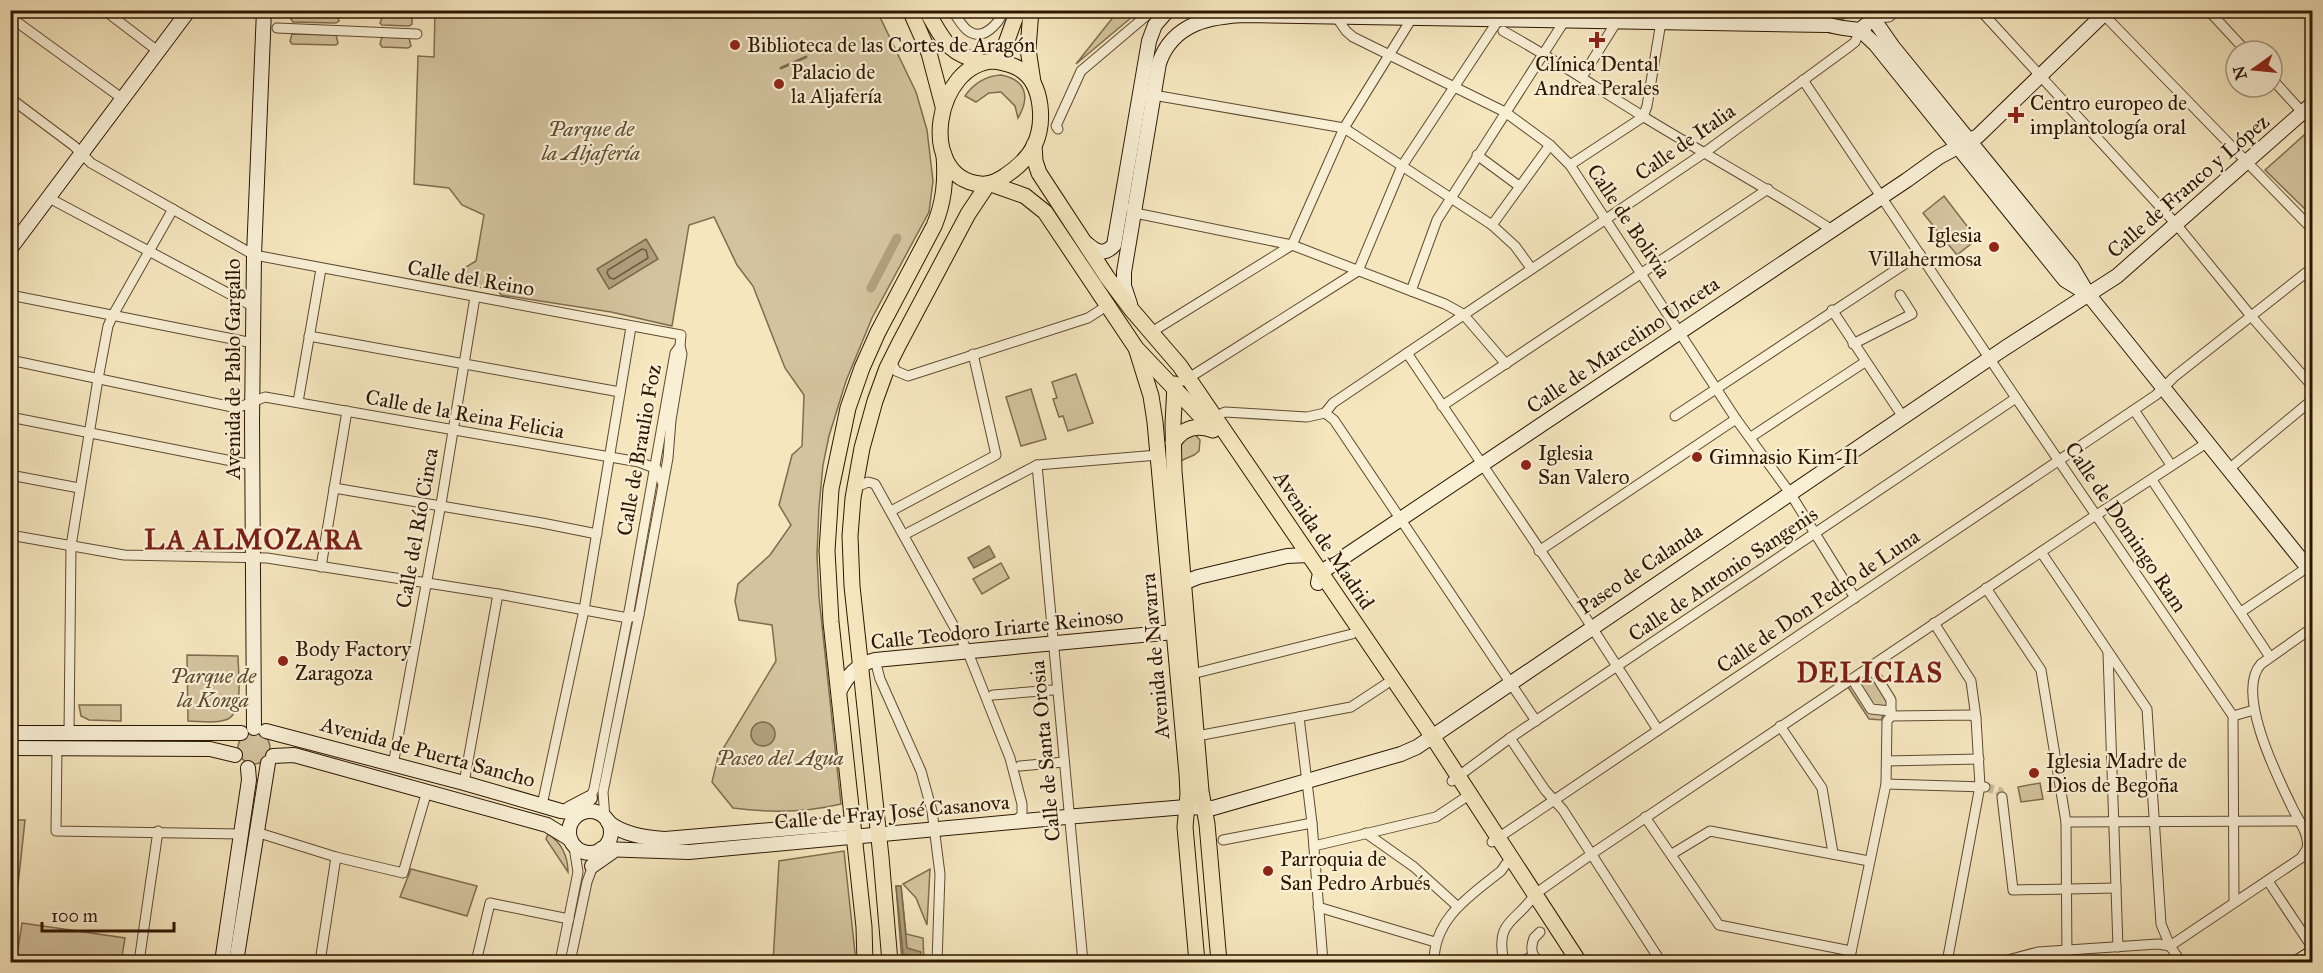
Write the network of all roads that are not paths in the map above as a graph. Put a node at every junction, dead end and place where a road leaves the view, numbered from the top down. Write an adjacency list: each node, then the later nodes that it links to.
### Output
1 (104, 10): 31 (street)
2 (189, 10): 31 (street)
3 (264, 10): 80 (street, Avenida de Pablo Gargallo)
4 (910, 10): 44 (main road)
5 (926, 10): 34 (main road)
6 (952, 10): 7 (street)
7 (1004, 10)
8 (1018, 10): 34 (main road)
9 (1031, 10): 38 (main road)
10 (1581, 10): 22 (street)
11 (1811, 10): 26 (street)
12 (1898, 10): 19 (street)
13 (1980, 10): 36 (street)
14 (2214, 12): 30 (street)
15 (1157, 13): 46 (street); 50 (street)
16 (1244, 13): 18 (street); 41 (street)
17 (2106, 13): 36 (street, Calle de Marcelino Unceta); 58 (street)
18 (1334, 14): 21 (street); 33 (street, Calle de Bolivia)
19 (1874, 14): 28 (street); 53 (street)
20 (10, 17): 43 (street)
21 (1412, 18): 25 (street); 33 (street)
22 (1565, 20): 23 (street); 25 (street); 32 (street)
23 (1617, 21): 24 (street); 35 (street)
24 (1661, 22): 26 (street); 48 (street)
25 (1501, 25): 32 (street); 39 (street)
26 (1827, 25): 28 (street)
27 (276, 28): 29 (street)
28 (1860, 30): 37 (street, Calle de Italia); 53 (street)
29 (417, 34)
30 (2236, 39)
31 (159, 52): 43 (street)
32 (1544, 53): 35 (street); 47 (street)
33 (1388, 56): 39 (street, Calle de Bolivia); 49 (street)
34 (988, 61): 38 (main road); 44 (main road)
35 (1582, 77): 48 (street)
36 (2039, 77): 53 (street, Calle de Marcelino Unceta); 71 (street)
37 (1803, 80): 55 (street, Calle de Italia); 65 (street, Calle de Domingo Ram)
38 (1033, 82): 51 (main road)
39 (1455, 87): 47 (street, Calle de Bolivia); 60 (street)
40 (2284, 89): 45 (street)
41 (1152, 96): 46 (street); 49 (street); 69 (street)
42 (10, 98): 54 (street, Calle del Reino)
43 (123, 99): 54 (street)
44 (943, 106): 56 (main road)
45 (2308, 108): 58 (street, Calle de Franco y López)
46 (1138, 109): 61 (street)
47 (1505, 112): 52 (street, Calle de Bolivia); 57 (street)
48 (1643, 117): 55 (street); 59 (street)
49 (1344, 128): 60 (street); 77 (street)
50 (1058, 129)
51 (1034, 145): 62 (main road); 75 (main road, Avenida de Madrid)
52 (1550, 145): 59 (street, Calle de Bolivia); 63 (street)
53 (1964, 145): 65 (street, Calle de Marcelino Unceta); 87 (street)
54 (83, 153): 66 (street); 68 (street, Calle del Reino)
55 (1704, 153): 64 (street); 70 (street, Calle de Italia)
56 (944, 155): 62 (main road); 198 (main road)
57 (1477, 155): 63 (street); 67 (street)
58 (2247, 162): 71 (street, Calle de Franco y López); 73 (street)
59 (1570, 165): 70 (street, Calle de Bolivia)
60 (1402, 166): 67 (street); 84 (street)
61 (1128, 169): 69 (street); 75 (street)
62 (989, 184): 91 (main road, Avenida de Madrid); 111 (main road)
63 (1519, 186): 72 (street)
64 (1768, 189): 74 (street); 85 (street)
65 (1882, 197): 74 (street, Calle de Marcelino Unceta); 79 (street, Calle de Domingo Ram)
66 (49, 198): 76 (street); 78 (street)
67 (1452, 198): 72 (street); 86 (street)
68 (172, 209): 78 (street); 80 (street, Calle del Reino)
69 (1134, 211): 77 (street); 93 (street)
70 (1606, 218): 81 (street, Calle de Italia); 85 (street, Calle de Bolivia)
71 (2176, 224): 87 (street, Calle de Franco y López); 97 (street)
72 (1492, 225): 81 (street)
73 (2313, 229)
74 (1832, 230): 100 (street, Calle de Marcelino Unceta)
75 (1084, 242): 93 (main road, Avenida de Madrid)
76 (12, 245)
77 (1292, 245): 84 (street); 99 (street)
78 (149, 251): 92 (street); 96 (street)
79 (1920, 254): 94 (street); 109 (street, Calle de Domingo Ram)
80 (254, 255): 83 (street, Calle del Reino); 92 (street, Avenida de Pablo Gargallo)
81 (1531, 268): 95 (street, Calle de Italia)
82 (2313, 268): 97 (street, Calle de Don Pedro de Luna)
83 (321, 269): 90 (street, Calle del Reino); 101 (street)
84 (1358, 271): 86 (street); 116 (street)
85 (1643, 273): 100 (street, Calle de Bolivia); 114 (street)
86 (1411, 291): 95 (street)
87 (2088, 294): 109 (street, Paseo de Calanda); 120 (street)
88 (10, 295): 96 (street)
89 (1900, 295): 103 (street)
90 (475, 297): 98 (street, Calle del Reino); 113 (street, Calle del Río Cinca)
91 (1108, 305): 105 (main road, Avenida de Madrid); 108 (street)
92 (254, 307): 102 (street, Avenida de Pablo Gargallo)
93 (1131, 309): 99 (main road, Avenida de Madrid)
94 (1832, 310): 103 (street); 118 (street)
95 (1463, 314): 107 (street, Calle de Italia); 114 (street)
96 (113, 315): 102 (street); 115 (street)
97 (2251, 316): 117 (street); 120 (street, Calle de Don Pedro de Luna)
98 (631, 327): 104 (street, Calle del Reino); 121 (street)
99 (1150, 333): 106 (main road, Avenida de Madrid)
100 (1680, 333): 118 (street, Calle de Bolivia); 146 (street, Calle de Marcelino Unceta)
101 (309, 336): 113 (street); 125 (street)
102 (253, 343): 124 (street, Avenida de Pablo Gargallo)
103 (1853, 344): 112 (street)
104 (680, 346): 147 (street, Calle de Braulio Foz); 151 (street, Calle de Braulio Foz)
105 (1137, 348): 119 (main road, Avenida de Madrid); 140 (main road, Avenida de Navarra)
106 (1165, 350): 116 (main road, Avenida de Madrid); 119 (main road, Avenida de Navarra)
107 (1407, 353): 126 (street); 129 (street, Calle de Italia)
108 (973, 354): 111 (street); 157 (street)
109 (1989, 358): 122 (street, Calle de Domingo Ram); 132 (street, Paseo de Calanda)
110 (10, 360): 115 (street, Calle de la Reina Felicia)
111 (891, 362): 154 (main road)
112 (1865, 362): 132 (street); 137 (street)
113 (464, 364): 121 (street); 135 (street, Calle del Río Cinca)
114 (1506, 364): 126 (street)
115 (98, 378): 124 (street, Calle de la Reina Felicia); 136 (street)
116 (1188, 378): 119 (street); 134 (main road, Avenida de Madrid)
117 (2313, 386)
118 (1716, 388): 130 (street); 133 (street, Calle de Bolivia)
119 (1176, 389): 134 (main road, Avenida de Madrid); 139 (main road, Avenida de Navarra)
120 (2164, 389): 127 (street, Calle de Don Pedro de Luna); 138 (street)
121 (620, 392): 141 (street)
122 (2016, 398): 142 (street, Calle de Domingo Ram); 159 (street, Calle de Antonio Sangenis)
123 (2313, 400): 148 (street)
124 (252, 402): 125 (street, Calle de la Reina Felicia); 144 (street, Avenida de Pablo Gargallo)
125 (298, 402): 128 (street, Calle de la Reina Felicia)
126 (1442, 405): 146 (street)
127 (2134, 410): 142 (street, Calle de Don Pedro de Luna); 143 (street)
128 (347, 411): 135 (street, Calle de la Reina Felicia); 153 (street)
129 (1325, 413): 134 (street); 158 (street)
130 (1675, 416)
131 (10, 417): 136 (street)
132 (1903, 417): 155 (street, Paseo de Calanda)
133 (1736, 419): 137 (street, Calle de Bolivia); 164 (street)
134 (1214, 424): 139 (main road); 166 (main road, Avenida de Madrid)
135 (452, 430): 141 (street, Calle de la Reina Felicia); 156 (street, Calle del Río Cinca)
136 (88, 433): 144 (street); 152 (street)
137 (1751, 437): 155 (street, Calle de Bolivia)
138 (2208, 442): 148 (street); 150 (street)
139 (1173, 443): 172 (main road, Avenida de Navarra)
140 (1158, 455): 145 (street); 176 (main road, Avenida de Navarra)
141 (609, 458): 147 (street, Calle de la Reina Felicia); 160 (street)
142 (2060, 461): 175 (street, Calle de Don Pedro de Luna); 203 (street, Calle de Domingo Ram)
143 (2169, 462)
144 (252, 465): 167 (street, Avenida de Pablo Gargallo)
145 (1037, 465): 161 (street); 186 (street, Calle de Santa Orosia)
146 (1482, 465): 158 (street, Calle de Marcelino Unceta); 164 (street)
147 (655, 467): 151 (street); 180 (street, Calle de Braulio Foz)
148 (2229, 469): 169 (street)
149 (10, 475): 152 (street)
150 (2152, 480): 165 (street); 178 (street)
151 (662, 482): 179 (street, Calle de Braulio Foz)
152 (79, 488): 163 (street)
153 (334, 488): 156 (street); 168 (street)
154 (854, 488): 157 (street); 190 (main road)
155 (1790, 493): 159 (street, Calle de Bolivia); 182 (street, Paseo de Calanda)
156 (440, 506): 160 (street); 171 (street, Calle del Río Cinca)
157 (891, 511): 161 (street)
158 (1401, 519): 170 (street, Calle de Marcelino Unceta); 195 (street)
159 (1815, 533): 175 (street, Calle de Bolivia); 192 (street, Calle de Antonio Sangenis)
160 (597, 534): 177 (street)
161 (904, 535): 187 (street)
162 (10, 536): 163 (street)
163 (71, 546): 167 (street); 210 (street)
164 (1539, 551): 182 (street)
165 (2041, 552): 173 (street); 188 (street)
166 (1303, 554): 170 (main road, Avenida de Madrid); 172 (street)
167 (254, 556): 168 (street); 207 (street, Avenida de Pablo Gargallo)
168 (321, 567): 171 (street)
169 (2311, 568): 178 (street)
170 (1319, 578): 185 (main road, Avenida de Madrid); 213 (main road, Avenida de Madrid)
171 (426, 583): 174 (street); 222 (street, Calle del Río Cinca)
172 (1184, 583): 176 (street); 193 (main road, Avenida de Navarra)
173 (1986, 588): 181 (street); 248 (street)
174 (498, 594): 177 (street); 227 (street)
175 (1855, 598): 208 (street, Calle de Don Pedro de Luna)
176 (1171, 603): 184 (main road, Avenida de Navarra)
177 (584, 610): 180 (street); 235 (street)
178 (2241, 612): 189 (street)
179 (639, 615): 180 (street); 242 (street, Calle de Braulio Foz)
180 (628, 618): 232 (street, Calle de Braulio Foz)
181 (1934, 623): 191 (street); 202 (street)
182 (1592, 627): 192 (street); 195 (street, Paseo de Calanda)
183 (2313, 628): 189 (street)
184 (1173, 632): 186 (street, Calle Teodoro Iriarte Reinoso); 236 (main road, Avenida de Navarra)
185 (1352, 634): 193 (street); 196 (main road, Avenida de Madrid)
186 (1053, 642): 187 (street, Calle Teodoro Iriarte Reinoso); 221 (street, Calle de Santa Orosia)
187 (967, 650): 190 (street, Calle Teodoro Iriarte Reinoso); 247 (street)
188 (2108, 650): 243 (street); 244 (street)
189 (2270, 657): 200 (street)
190 (868, 663): 198 (street, Calle Teodoro Iriarte Reinoso); 251 (street); 257 (main road)
191 (1870, 666): 194 (street); 201 (street)
192 (1617, 667): 205 (street, Calle de Antonio Sangenis); 208 (street)
193 (1192, 674): 212 (main road, Avenida de Navarra)
194 (1851, 679): 201 (street); 206 (street)
195 (1510, 682): 205 (street); 213 (street, Paseo de Calanda)
196 (1386, 684): 204 (street); 213 (main road, Avenida de Madrid)
197 (1053, 690): 199 (street)
198 (839, 692): 252 (main road)
199 (993, 695)
200 (2254, 710): 203 (street); 246 (street)
201 (1891, 713): 202 (street); 220 (street)
202 (1973, 716): 218 (street)
203 (2233, 716): 245 (street)
204 (1299, 717): 212 (street); 226 (street)
205 (1536, 721): 214 (street, Calle de Antonio Sangenis)
206 (1780, 726): 240 (street); 265 (street)
207 (260, 730): 211 (street); 219 (street); 222 (street, Avenida de Puerta Sancho)
208 (1658, 730): 234 (street, Calle de Don Pedro de Luna)
209 (10, 733): 210 (street)
210 (69, 733): 211 (street)
211 (241, 733): 217 (street)
212 (1197, 736): 237 (main road, Avenida de Navarra)
213 (1428, 738): 225 (main road, Avenida de Madrid); 226 (street, Paseo de Calanda)
214 (1510, 738): 225 (street, Calle de Antonio Sangenis); 234 (street)
215 (10, 748): 216 (street)
216 (57, 748): 217 (street); 253 (street)
217 (235, 755): 224 (street)
218 (1979, 759): 220 (street); 229 (street)
219 (270, 760): 224 (street); 230 (street, Avenida de Puerta Sancho); 254 (street)
220 (1887, 761): 228 (street)
221 (1064, 762): 223 (street); 241 (street, Calle de Santa Orosia)
222 (393, 765): 227 (street, Avenida de Puerta Sancho)
223 (1020, 766)
224 (248, 768): 256 (street)
225 (1454, 778): 233 (main road, Avenida de Madrid); 259 (main road, Avenida de Madrid)
226 (1307, 781): 237 (street, Paseo de Calanda); 249 (street)
227 (464, 783): 235 (street, Avenida de Puerta Sancho)
228 (1886, 784): 229 (street); 268 (street)
229 (1983, 787): 311 (street)
230 (427, 791): 250 (street, Avenida de Puerta Sancho); 267 (street)
231 (2002, 797): 274 (street)
232 (590, 798): 238 (street); 239 (street, Calle de Braulio Foz)
233 (1463, 799): 255 (street); 259 (main road, Avenida de Madrid)
234 (1554, 801): 259 (street, Calle de Don Pedro de Luna); 309 (street)
235 (542, 805): 238 (street, Avenida de Puerta Sancho)
236 (1186, 807): 237 (street, Paseo de Calanda); 241 (street, Calle de Fray José Casanova); 301 (main road, Avenida de Navarra)
237 (1204, 808): 302 (main road, Avenida de Navarra)
238 (561, 811): 239 (street, Avenida de Puerta Sancho)
239 (581, 813): 242 (street); 260 (street)
240 (1646, 817): 266 (street); 275 (street)
241 (1069, 818): 247 (street, Calle de Fray José Casanova); 300 (street, Calle de Santa Orosia)
242 (607, 820): 252 (street, Calle de Fray José Casanova); 263 (street)
243 (2114, 820): 244 (street); 248 (street); 273 (street)
244 (2153, 820): 245 (street); 282 (street)
245 (2235, 820): 246 (street); 276 (street)
246 (2299, 821): 264 (street)
247 (1014, 822): 251 (street, Calle de Fray José Casanova)
248 (2066, 822): 274 (street)
249 (1312, 823): 258 (street); 261 (street)
250 (555, 829): 260 (street, Avenida de Puerta Sancho); 271 (street)
251 (935, 829): 257 (street, Calle de Fray José Casanova); 299 (street)
252 (853, 830): 257 (street, Calle de Fray José Casanova); 262 (street, Calle de Fray José Casanova); 297 (main road)
253 (158, 831): 256 (street); 290 (street)
254 (256, 832): 267 (street); 292 (street)
255 (1366, 833): 261 (street); 277 (street)
256 (241, 834): 291 (street)
257 (878, 834): 298 (main road)
258 (1223, 840)
259 (1495, 840): 269 (main road, Avenida de Madrid); 275 (main road, Avenida de Madrid)
260 (572, 843): 263 (street); 271 (street)
261 (1314, 846): 278 (street)
262 (620, 849): 263 (street, Calle de Fray José Casanova); 270 (street)
263 (601, 850): 270 (street)
264 (2310, 851): 272 (street)
265 (1833, 853): 266 (street); 268 (street)
266 (1672, 854): 286 (street)
267 (336, 856): 293 (street)
268 (1869, 861): 286 (street)
269 (1506, 864): 275 (main road, Avenida de Madrid); 277 (street)
270 (592, 866): 296 (street)
271 (578, 872): 279 (street)
272 (2268, 881): 276 (street); 283 (street)
273 (2116, 888): 274 (street); 284 (street)
274 (2067, 889): 285 (street)
275 (1533, 898): 289 (main road, Avenida de Madrid); 305 (street); 308 (main road, Avenida de Madrid)
276 (2234, 902): 282 (street)
277 (1457, 906): 281 (street)
278 (1317, 907): 281 (street); 303 (street)
279 (568, 919): 294 (street); 295 (street)
280 (1540, 932): 288 (street)
281 (1435, 942): 304 (street)
282 (2170, 946): 284 (street); 314 (street)
283 (2313, 946)
284 (2118, 947): 285 (street)
285 (2067, 949): 312 (street); 313 (street)
286 (1851, 951): 310 (street)
287 (2313, 953): 315 (street)
288 (1533, 956): 306 (street); 307 (street)
289 (1562, 962)
290 (139, 963)
291 (222, 963)
292 (236, 963)
293 (320, 963)
294 (476, 963)
295 (560, 963)
296 (570, 963)
297 (865, 963)
298 (890, 963)
299 (937, 963)
300 (1083, 963)
301 (1197, 963)
302 (1219, 963)
303 (1323, 963)
304 (1434, 963)
305 (1504, 963)
306 (1521, 963)
307 (1541, 963)
308 (1579, 963)
309 (1661, 963)
310 (1849, 963)
311 (1947, 963)
312 (2000, 963)
313 (2067, 963)
314 (2181, 963)
315 (2298, 963)

